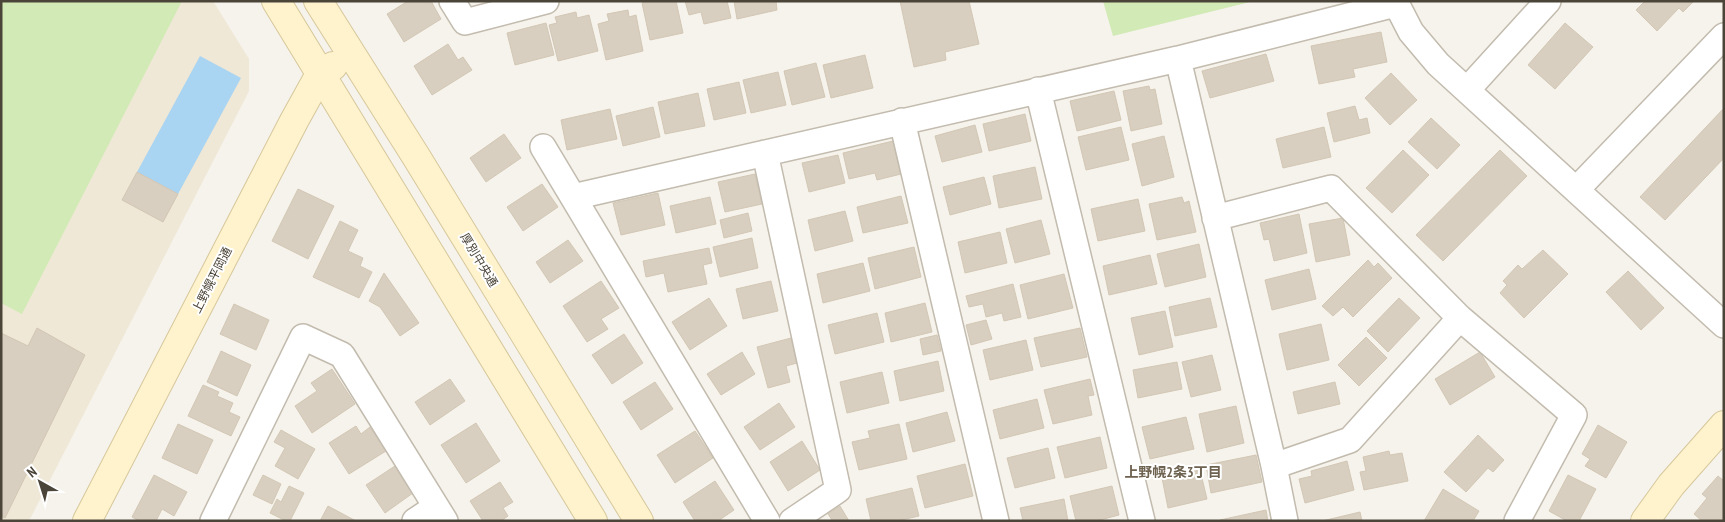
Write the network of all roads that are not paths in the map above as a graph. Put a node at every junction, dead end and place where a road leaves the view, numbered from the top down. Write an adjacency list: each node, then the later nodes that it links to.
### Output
1 (276, 1): 10 (main road)
2 (318, 1): 8 (main road, 厚別中央通)
3 (452, 1): 4 (street)
4 (546, 1)
5 (1548, 1): 12 (street)
6 (1396, 2): 9 (street); 12 (street)
7 (1724, 36): 16 (street)
8 (352, 54): 10 (main road, 上野幌平岡通); 28 (main road, 厚別中央通)
9 (1178, 59): 11 (street); 18 (street)
10 (320, 74): 24 (main road, 上野幌平岡通); 27 (main road)
11 (1038, 90): 13 (street); 32 (street)
12 (1467, 90): 16 (street)
13 (902, 121): 15 (street); 31 (street)
14 (543, 147): 17 (street)
15 (765, 153): 17 (street); 30 (street)
16 (1576, 190): 20 (street)
17 (573, 197): 29 (street)
18 (1214, 218): 19 (street); 22 (street)
19 (1460, 318): 22 (street); 34 (street)
20 (1724, 326)
21 (1724, 425): 35 (main road)
22 (1274, 466): 33 (street)
23 (440, 514): 25 (street); 26 (street)
24 (87, 521)
25 (213, 521)
26 (415, 521)
27 (593, 521)
28 (639, 521)
29 (767, 521)
30 (792, 521)
31 (996, 521)
32 (1142, 521)
33 (1285, 521)
34 (1517, 521)
35 (1645, 521)

